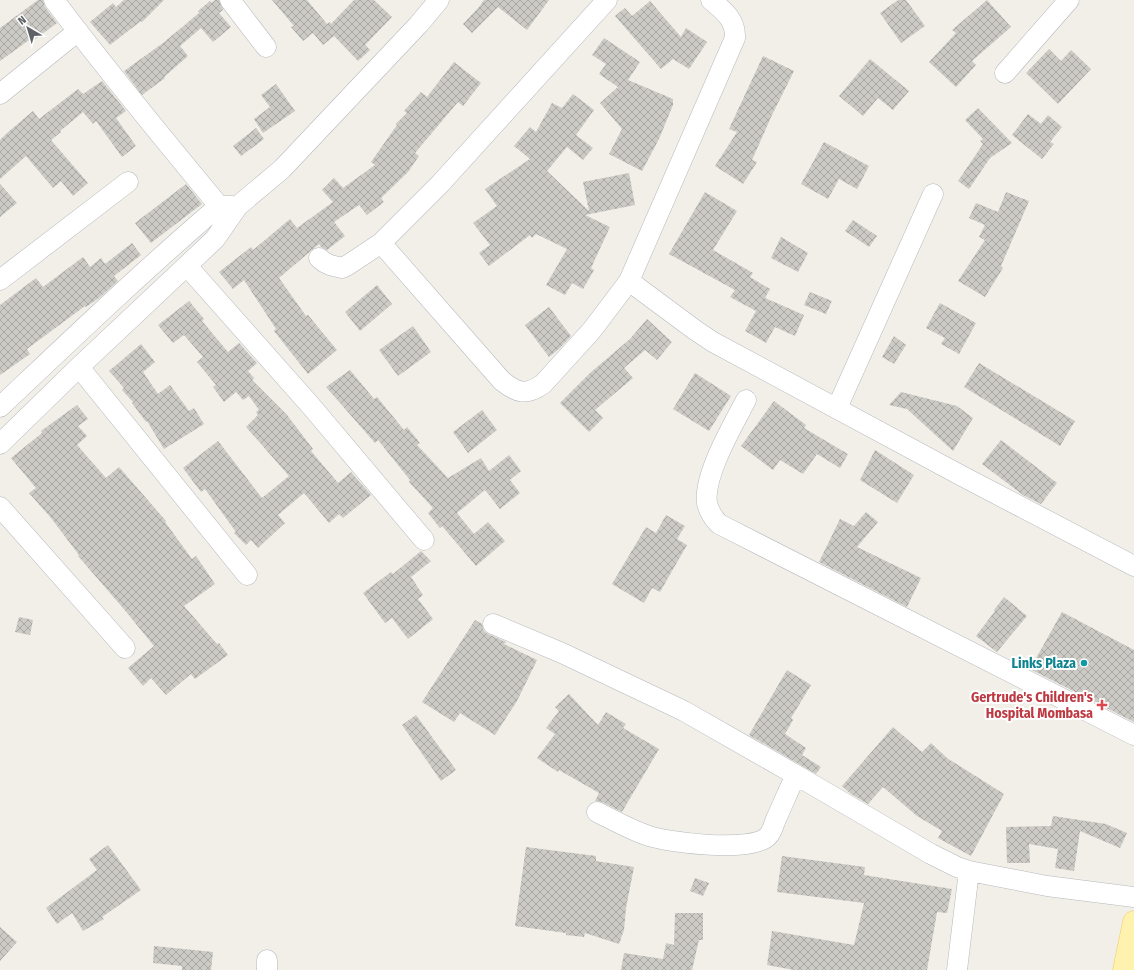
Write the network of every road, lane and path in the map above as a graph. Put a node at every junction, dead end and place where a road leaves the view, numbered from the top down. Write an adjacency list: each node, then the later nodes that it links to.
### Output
1 (54, 0): 7 (street)
2 (230, 0): 8 (street)
3 (440, 0): 13 (street)
4 (607, 0): 14 (street)
5 (712, 0): 18 (street)
6 (1069, 0): 9 (street)
7 (78, 31): 10 (street); 13 (street)
8 (266, 47)
9 (1005, 73)
10 (0, 94)
11 (128, 182): 17 (street)
12 (933, 194): 22 (street)
13 (229, 206): 16 (street); 21 (street)
14 (381, 242): 15 (street); 18 (street)
15 (319, 258)
16 (187, 266): 19 (street); 25 (street)
17 (0, 280)
18 (629, 281): 22 (street)
19 (79, 367): 23 (street); 27 (street)
20 (746, 400): 30 (street)
21 (0, 407)
22 (837, 408): 26 (street)
23 (0, 444)
24 (0, 507): 29 (street)
25 (424, 540)
26 (1134, 566)
27 (247, 575)
28 (493, 624): 31 (street)
29 (125, 648)
30 (1134, 735)
31 (796, 775): 32 (street); 33 (street)
32 (597, 812)
33 (970, 871): 34 (street); 37 (street)
34 (1134, 897)
35 (1134, 922): 36 (main road)
36 (1128, 969)
37 (958, 970)

